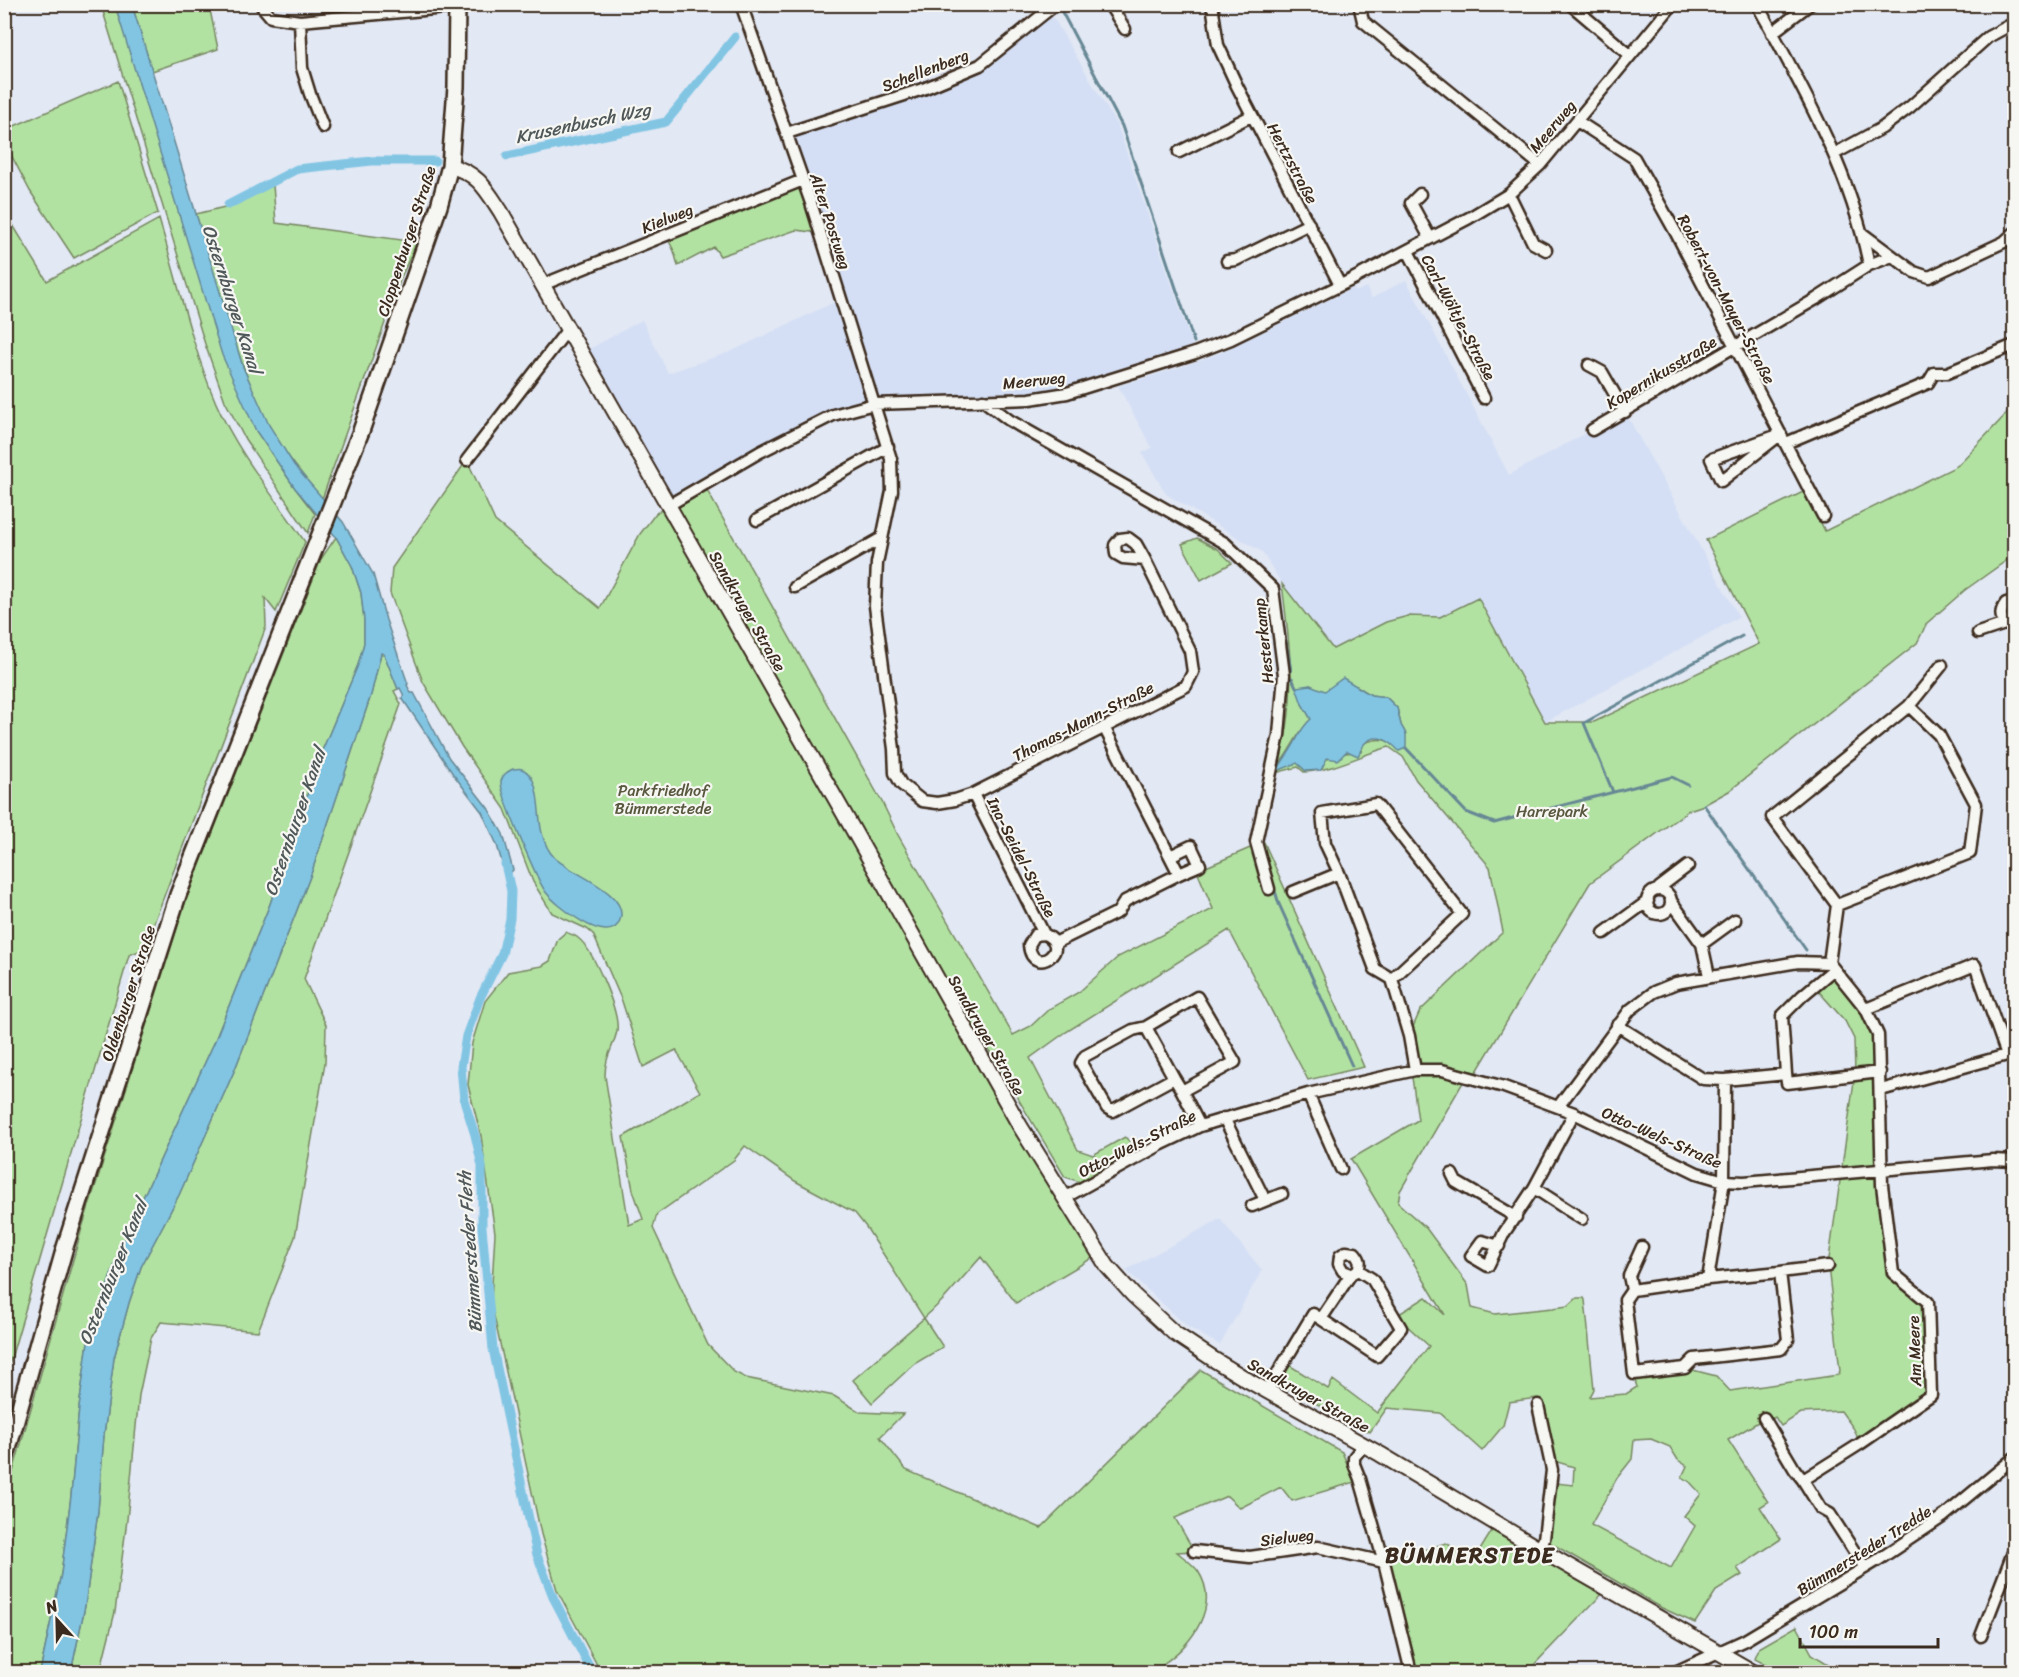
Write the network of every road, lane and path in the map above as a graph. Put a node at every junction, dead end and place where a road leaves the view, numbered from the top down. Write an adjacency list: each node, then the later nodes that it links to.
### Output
1 (260, 4): 12 (street)
2 (741, 4): 20 (street, Alter Postweg)
3 (1056, 4): 20 (street, Schellenberg)
4 (1110, 4): 14 (street)
5 (1212, 4): 17 (street, Hertzstraße)
6 (1359, 4): 23 (street)
7 (1570, 4): 16 (street)
8 (1672, 4): 16 (street, Meerweg)
9 (1757, 4): 15 (street)
10 (1810, 4): 15 (street)
11 (457, 6): 12 (street); 24 (main road, Cloppenburger Straße)
12 (300, 21): 19 (street)
13 (2014, 23): 22 (street)
14 (1125, 29)
15 (1772, 33): 22 (street)
16 (1630, 55): 18 (street, Meerweg)
17 (1251, 116): 21 (street, Hertzstraße); 28 (street, Hertzstraße)
18 (1576, 121): 23 (street, Meerweg); 40 (street, Robert-von-Mayer-Straße)
19 (323, 127)
20 (787, 133): 25 (street, Alter Postweg)
21 (1179, 152)
22 (1834, 154): 30 (street)
23 (1540, 165): 27 (street, Meerweg)
24 (450, 166): 37 (street, Sandkruger Straße); 55 (main road, Cloppenburger Straße)
25 (803, 180): 37 (street, Kielweg); 45 (street, Alter Postweg)
26 (1420, 194): 31 (street)
27 (1509, 194): 31 (street, Meerweg); 32 (street)
28 (1309, 224): 35 (street, Hertzstraße); 38 (street, Hertzstraße)
29 (2014, 233): 34 (street)
30 (1863, 234): 34 (street); 36 (street)
31 (1430, 238): 33 (street, Meerweg)
32 (1546, 250)
33 (1408, 251): 38 (street, Meerweg); 43 (street, Carl-Wöltje-Straße)
34 (1892, 256): 36 (street, Kopernikusstraße)
35 (1227, 261)
36 (1869, 265): 40 (street, Kopernikusstraße)
37 (542, 285): 39 (street, Sandkruger Straße)
38 (1340, 285): 44 (street, Meerweg)
39 (568, 329): 50 (street); 51 (street, Sandkruger Straße)
40 (1735, 345): 46 (street, Kopernikusstraße); 48 (street, Robert-von-Mayer-Straße)
41 (2014, 345): 48 (street)
42 (1589, 365): 46 (street)
43 (1484, 398)
44 (983, 400): 45 (street, Meerweg); 70 (street, Hesterkamp)
45 (874, 404): 49 (street, Alter Postweg); 51 (street, Meerweg)
46 (1625, 412): 47 (street, Kopernikusstraße)
47 (1592, 430)
48 (1784, 438): 48 (street); 52 (street, Robert-von-Mayer-Straße)
49 (888, 447): 53 (street); 54 (street, Alter Postweg)
50 (467, 460)
51 (669, 505): 106 (street, Sandkruger Straße)
52 (1824, 516)
53 (757, 520)
54 (880, 539): 57 (street); 64 (street, Alter Postweg)
55 (316, 544): 123 (main road, Oldenburger Straße)
56 (1145, 560): 63 (street, Thomas-Mann-Straße)
57 (795, 587)
58 (2014, 602): 59 (street)
59 (2011, 627): 60 (street)
60 (1978, 633)
61 (1942, 665): 62 (street)
62 (1909, 706): 75 (street); 75 (street)
63 (1104, 727): 65 (street, Thomas-Mann-Straße); 66 (street)
64 (894, 749): 65 (street, Thomas-Mann-Straße)
65 (973, 794): 78 (street, Ina-Seidel-Straße)
66 (1170, 856): 69 (street); 69 (street, Ina-Seidel-Straße)
67 (1688, 866): 71 (street)
68 (1339, 873): 72 (street); 83 (street); 83 (street)
69 (1179, 874): 79 (street, Ina-Seidel-Straße)
70 (1269, 889)
71 (1659, 890): 73 (street); 74 (street)
72 (1293, 892)
73 (1648, 901): 74 (street); 77 (street)
74 (1671, 901): 80 (street)
75 (1838, 905): 81 (street)
76 (1735, 920): 80 (street)
77 (1604, 933)
78 (1044, 934): 79 (street, Ina-Seidel-Straße); 79 (street, Ina-Seidel-Straße)
79 (1055, 943)
80 (1702, 944): 82 (street)
81 (1832, 966): 82 (street); 84 (street); 89 (street)
82 (1709, 976): 85 (street)
83 (1392, 979): 87 (street)
84 (1866, 1009): 88 (street); 92 (street)
85 (1617, 1025): 91 (street); 95 (street)
86 (1146, 1027): 90 (street); 90 (street); 93 (street)
87 (1414, 1070): 94 (street, Otto-Wels-Straße); 95 (street, Otto-Wels-Straße)
88 (1880, 1071): 89 (street); 92 (street)
89 (1786, 1074): 91 (street)
90 (1174, 1078): 93 (street)
91 (1725, 1080): 103 (street)
92 (1881, 1090): 101 (street)
93 (1182, 1091): 98 (street)
94 (1308, 1094): 97 (street, Otto-Wels-Straße); 100 (street)
95 (1558, 1107): 96 (street, Otto-Wels-Straße)
96 (1574, 1113): 103 (street, Otto-Wels-Straße); 104 (street)
97 (1224, 1118): 98 (street, Otto-Wels-Straße); 107 (street)
98 (1200, 1126): 106 (street, Otto-Wels-Straße)
99 (2014, 1161): 101 (street, Otto-Wels-Straße)
100 (1341, 1169)
101 (1881, 1170): 103 (street, Otto-Wels-Straße); 124 (street, Am Meere)
102 (1452, 1174): 109 (street)
103 (1724, 1181): 115 (street)
104 (1534, 1188): 109 (street); 110 (street)
105 (1282, 1194): 107 (street)
106 (1064, 1198): 118 (street, Sandkruger Straße)
107 (1265, 1200): 108 (street)
108 (1252, 1206)
109 (1516, 1217): 111 (street)
110 (1582, 1219)
111 (1499, 1246)
112 (1642, 1247): 116 (street)
113 (1828, 1266): 114 (street)
114 (1780, 1272): 115 (street); 116 (street)
115 (1708, 1279): 116 (street)
116 (1632, 1290)
117 (1321, 1319): 117 (street); 118 (street)
118 (1267, 1391): 121 (street, Sandkruger Straße)
119 (1538, 1405): 125 (street)
120 (1764, 1418): 124 (street)
121 (1364, 1445): 125 (street, Sandkruger Straße); 128 (street)
122 (2014, 1458): 129 (street, Bümmersteder Tredde)
123 (4, 1463)
124 (1803, 1480): 129 (street)
125 (1539, 1549): 131 (street, Sandkruger Straße)
126 (2014, 1550): 130 (street)
127 (1194, 1551): 128 (street, Sielweg)
128 (1384, 1562): 132 (street)
129 (1865, 1568): 131 (street, Bümmersteder Tredde)
130 (1981, 1636)
131 (1721, 1653): 133 (street, Bümmersteder Tredde); 134 (street, Sandkruger Straße)
132 (1411, 1672)
133 (1675, 1672)
134 (1753, 1672)

